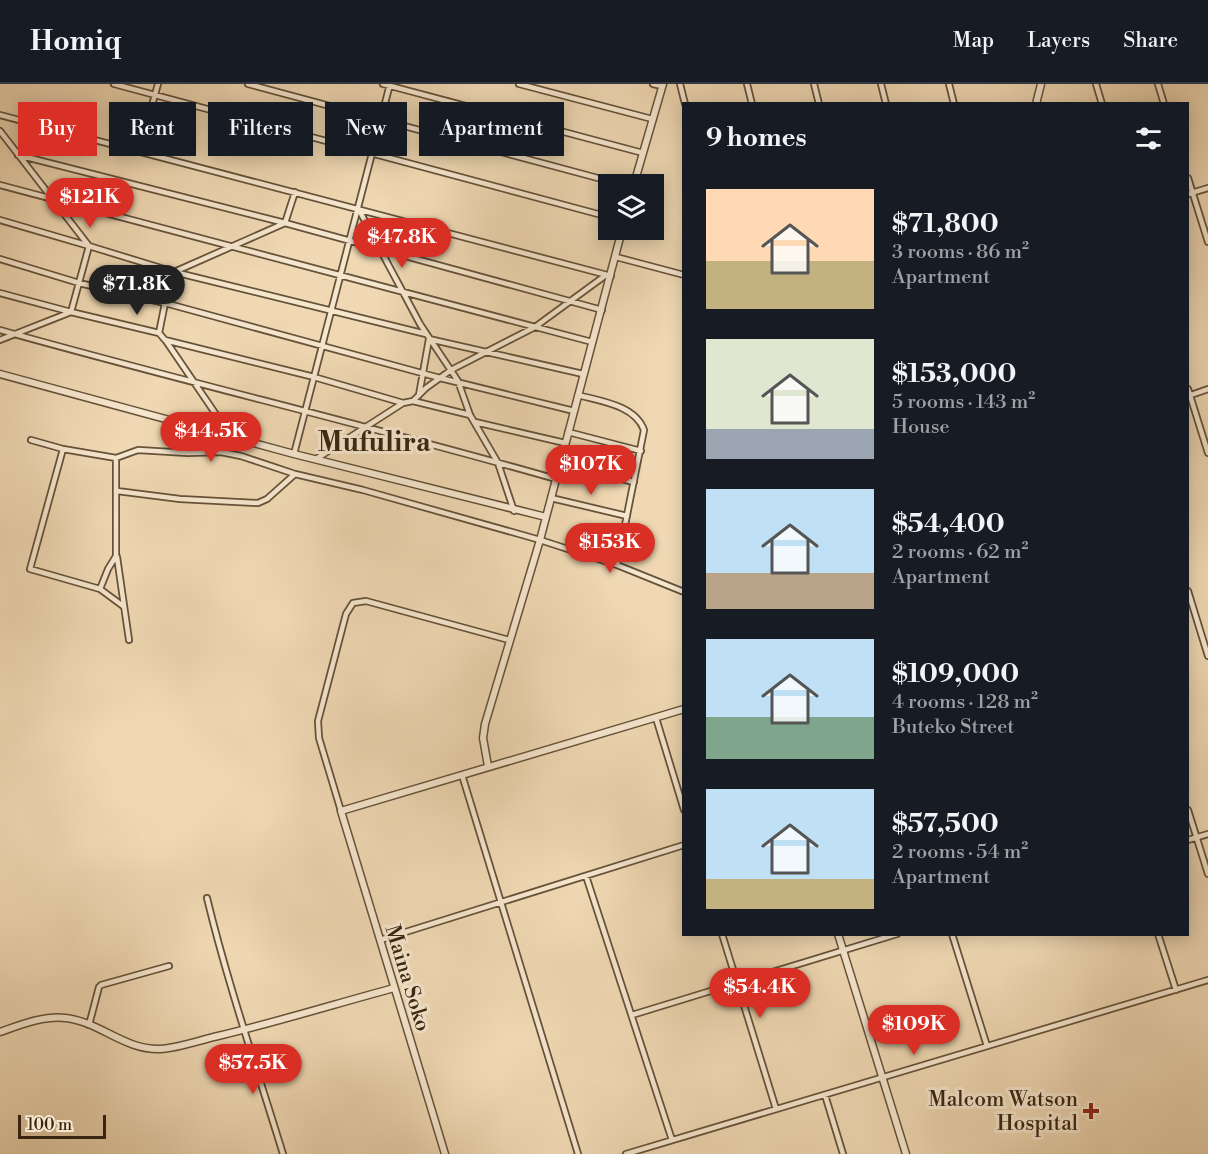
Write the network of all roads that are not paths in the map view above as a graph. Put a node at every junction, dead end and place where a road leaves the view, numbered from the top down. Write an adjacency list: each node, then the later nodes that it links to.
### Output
1 (114, 84): 17 (street)
2 (158, 84): 17 (street)
3 (248, 84): 28 (street)
4 (383, 84): 15 (street)
5 (519, 84): 30 (street)
6 (653, 84): 16 (street)
7 (680, 84): 20 (street)
8 (747, 84): 21 (street)
9 (814, 84): 22 (street)
10 (881, 84): 23 (street)
11 (949, 84): 24 (street)
12 (1041, 84): 25 (street)
13 (1096, 84): 26 (street)
14 (1158, 84): 27 (street)
15 (390, 85): 19 (street); 35 (street)
16 (662, 85): 30 (street)
17 (155, 95): 18 (street); 33 (street)
18 (153, 102)
19 (386, 102)
20 (684, 102)
21 (752, 102)
22 (818, 102)
23 (886, 102)
24 (954, 102)
25 (1036, 102)
26 (1101, 102)
27 (1163, 102)
28 (325, 105)
29 (0, 115): 34 (street)
30 (652, 119): 35 (street)
31 (407, 127): 43 (street)
32 (0, 131): 36 (street)
33 (325, 140)
34 (109, 143)
35 (643, 153): 42 (street)
36 (18, 155)
37 (19, 156): 48 (street)
38 (22, 156): 52 (street)
39 (158, 156): 46 (street)
40 (371, 156): 49 (street)
41 (387, 156): 50 (street)
42 (637, 174)
43 (598, 178)
44 (0, 185): 48 (street)
45 (1208, 188): 47 (street)
46 (295, 192): 49 (street); 52 (street)
47 (1190, 193): 55 (street)
48 (55, 201): 56 (street); 57 (street)
49 (358, 208): 54 (street); 58 (street); 64 (street)
50 (598, 214)
51 (0, 220): 56 (street)
52 (285, 223): 54 (street); 57 (street)
53 (620, 240): 59 (street)
54 (350, 241): 58 (street); 63 (street)
55 (1208, 242)
56 (89, 246): 61 (street); 65 (street)
57 (234, 246): 61 (street); 63 (street)
58 (380, 250): 66 (street); 68 (street)
59 (616, 257): 62 (street); 64 (street)
60 (0, 259): 65 (street)
61 (174, 272): 69 (street); 70 (street)
62 (682, 275)
63 (340, 276): 66 (street); 70 (street)
64 (609, 276): 68 (street); 71 (street)
65 (80, 282): 69 (street); 72 (street)
66 (401, 291): 73 (street); 77 (street)
67 (0, 294): 72 (street)
68 (571, 302): 71 (street); 73 (street)
69 (165, 303): 75 (street); 82 (street)
70 (332, 310): 77 (street); 82 (street)
71 (602, 310): 81 (street)
72 (71, 312): 75 (street); 76 (street)
73 (535, 327): 81 (street); 83 (street)
74 (0, 330): 76 (street)
75 (159, 333): 80 (street)
76 (15, 334): 79 (street); 91 (street)
77 (426, 334): 78 (street)
78 (429, 339): 83 (street); 84 (street); 85 (street)
79 (0, 340)
80 (165, 340): 88 (street); 91 (street)
81 (592, 342): 87 (street)
82 (322, 345): 85 (street); 88 (street)
83 (486, 352): 84 (street); 87 (street)
84 (451, 370): 89 (street); 90 (street)
85 (422, 372): 89 (street); 93 (street)
86 (0, 374): 104 (street)
87 (583, 374): 94 (street)
88 (314, 377): 97 (street); 99 (street)
89 (440, 378): 90 (street); 93 (street)
90 (458, 381): 98 (street); 100 (street)
91 (196, 383): 99 (street); 104 (street)
92 (1208, 389): 95 (street)
93 (419, 395): 96 (street)
94 (578, 395): 98 (street); 108 (street)
95 (1189, 396): 109 (street)
96 (413, 401): 97 (street); 100 (street)
97 (403, 403): 102 (street)
98 (574, 411): 103 (street)
99 (305, 412): 102 (street); 110 (street)
100 (470, 415): 101 (street)
101 (475, 422): 106 (street); 113 (street)
102 (367, 427): 112 (street); 113 (street)
103 (568, 432): 106 (street); 108 (street)
104 (230, 435): 110 (street)
105 (31, 440): 107 (street)
106 (565, 443): 114 (street)
107 (63, 449): 111 (street); 126 (street)
108 (641, 451): 117 (street)
109 (1208, 453)
110 (294, 454): 112 (street)
111 (116, 458): 115 (street); 118 (street)
112 (316, 459): 120 (street)
113 (498, 463): 116 (street); 120 (street)
114 (560, 464): 116 (street); 117 (street)
115 (295, 474): 118 (street); 123 (street)
116 (555, 479): 119 (street)
117 (634, 483): 121 (street)
118 (117, 491): 124 (street)
119 (550, 498): 121 (street); 122 (street)
120 (514, 511): 122 (street)
121 (627, 516): 125 (street)
122 (546, 517): 123 (street)
123 (540, 540): 125 (street); 131 (street)
124 (116, 556): 126 (street); 129 (street)
125 (617, 565): 127 (street)
126 (100, 589): 129 (street)
127 (682, 591)
128 (1189, 594): 132 (street)
129 (123, 606): 130 (street)
130 (129, 640)
131 (508, 640): 135 (street); 138 (street)
132 (1208, 656)
133 (682, 710): 134 (street)
134 (656, 717): 135 (street); 137 (street)
135 (488, 766): 136 (street)
136 (462, 775): 138 (street); 147 (street)
137 (682, 803)
138 (341, 811): 153 (street, Maina Soko)
139 (1189, 813): 141 (street)
140 (1208, 834): 141 (street)
141 (1196, 837): 142 (street); 144 (street)
142 (1189, 840)
143 (682, 846): 145 (street)
144 (1208, 874)
145 (586, 876): 147 (street); 160 (street)
146 (207, 898): 162 (street)
147 (501, 902): 153 (street); 171 (street)
148 (723, 936): 157 (street)
149 (839, 936): 154 (street)
150 (891, 936): 154 (street)
151 (953, 936): 164 (street)
152 (1159, 936): 159 (street)
153 (380, 940): 158 (street, Maina Soko)
154 (843, 951): 157 (street); 165 (street)
155 (169, 966): 161 (street)
156 (1208, 980): 159 (street)
157 (737, 984): 160 (street); 167 (street)
158 (393, 988): 162 (street); 170 (street, Maina Soko)
159 (1176, 990): 164 (street)
160 (632, 1015): 168 (street)
161 (89, 1025): 162 (street); 163 (street)
162 (245, 1029): 169 (street)
163 (0, 1032)
164 (987, 1046): 165 (street)
165 (883, 1077): 166 (street); 174 (street)
166 (825, 1095): 167 (street); 173 (street)
167 (776, 1109): 168 (street)
168 (672, 1140): 172 (street)
169 (283, 1154)
170 (445, 1154)
171 (578, 1154)
172 (626, 1154)
173 (843, 1154)
174 (906, 1154)

